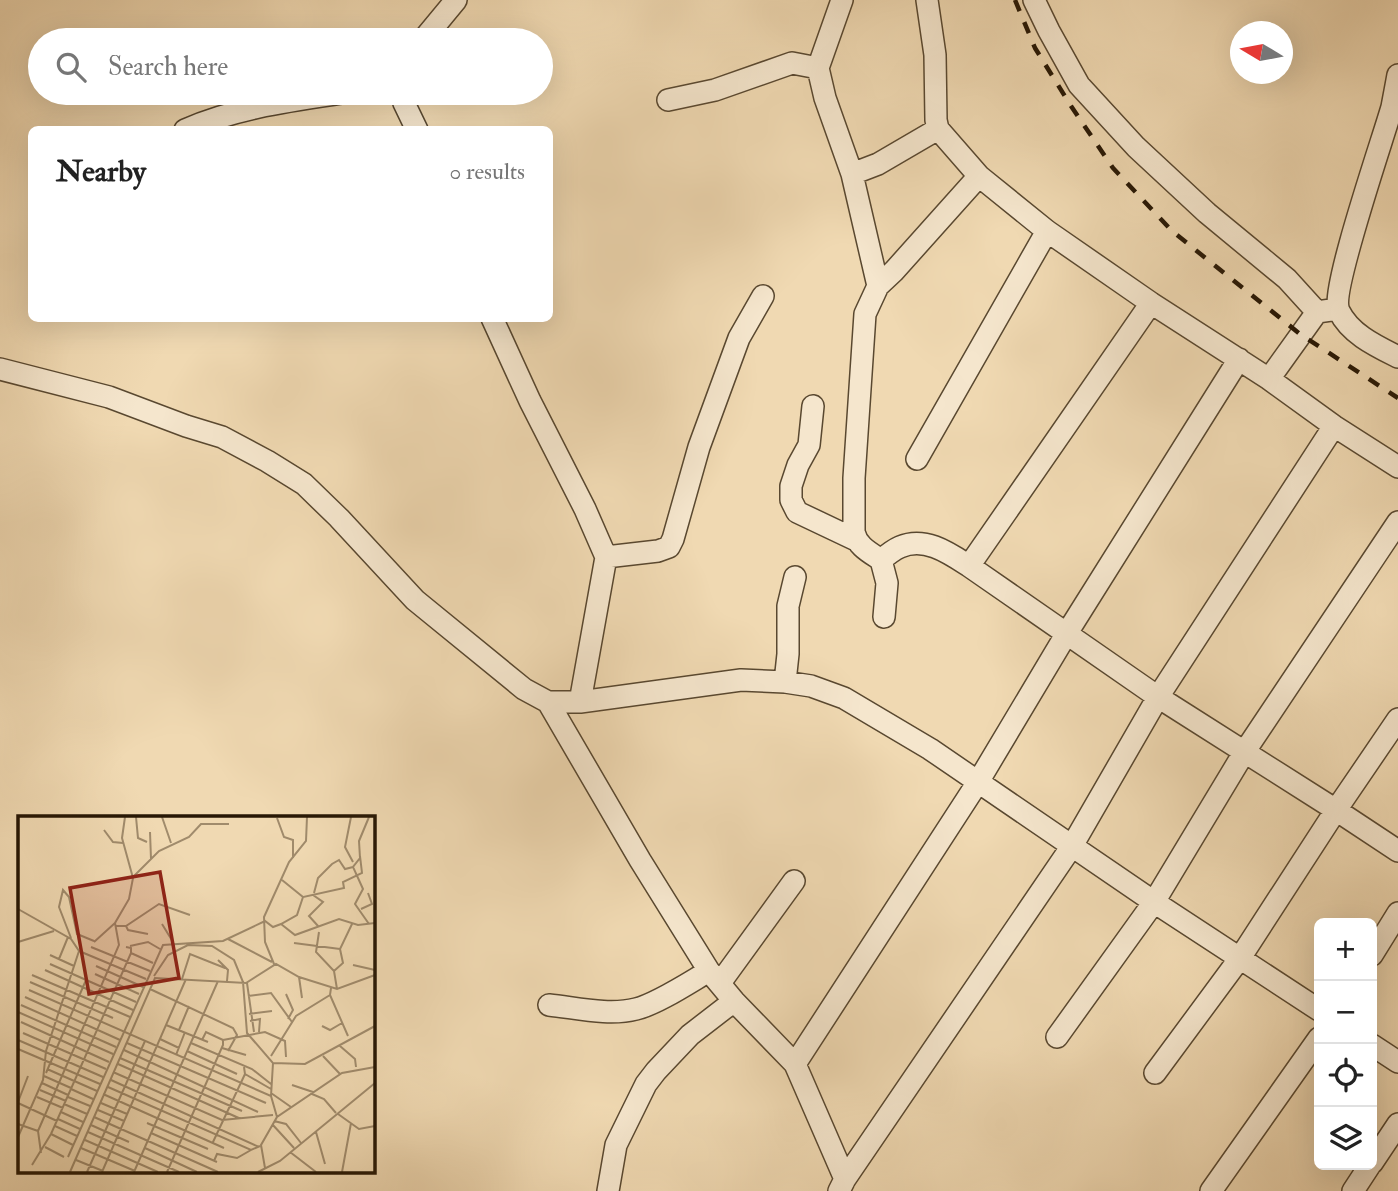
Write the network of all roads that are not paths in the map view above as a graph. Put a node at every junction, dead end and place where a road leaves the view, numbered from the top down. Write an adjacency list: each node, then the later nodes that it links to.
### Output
1 (456, 0): 5 (street)
2 (842, 0): 6 (street)
3 (927, 0): 13 (street)
4 (1034, 0): 21 (street)
5 (433, 28)
6 (818, 68): 8 (street); 15 (street)
7 (1398, 75): 14 (street)
8 (667, 100)
9 (274, 105): 11 (street)
10 (405, 105): 12 (street)
11 (193, 126)
12 (415, 126)
13 (938, 129): 15 (street); 16 (street)
14 (1389, 152): 21 (street)
15 (852, 174): 18 (street)
16 (979, 176): 17 (street); 18 (street)
17 (1047, 231): 20 (street); 29 (street)
18 (878, 286): 32 (street)
19 (763, 296): 33 (street)
20 (1152, 303): 24 (street); 35 (street)
21 (1328, 310): 23 (street); 26 (street)
22 (494, 322): 33 (street)
23 (1398, 357)
24 (1239, 359): 26 (street); 38 (street)
25 (4, 365): 41 (street)
26 (1269, 379): 28 (street)
27 (813, 406): 32 (street)
28 (1334, 426): 30 (street); 40 (street)
29 (916, 458)
30 (1398, 467)
31 (1398, 522): 44 (street)
32 (856, 540): 34 (street)
33 (607, 557): 42 (street)
34 (881, 560): 35 (street); 37 (street)
35 (969, 566): 38 (street)
36 (794, 577): 39 (street)
37 (884, 617)
38 (1067, 634): 40 (street); 45 (street)
39 (785, 682): 42 (street); 45 (street)
40 (1158, 697): 44 (street); 47 (street)
41 (548, 702): 42 (street); 54 (street)
42 (580, 702)
43 (1398, 719): 46 (street)
44 (1245, 751): 46 (street); 50 (street)
45 (978, 782): 47 (street); 62 (street)
46 (1336, 810): 48 (street); 53 (street)
47 (1072, 846): 50 (street); 67 (street)
48 (1398, 851)
49 (794, 881): 54 (street)
50 (1154, 902): 53 (street); 58 (street)
51 (1398, 913): 52 (street)
52 (1377, 948)
53 (1240, 958): 57 (street); 63 (street)
54 (715, 977): 55 (street); 56 (street)
55 (734, 1001): 62 (street); 68 (street)
56 (549, 1006)
57 (1314, 1007)
58 (1058, 1037)
59 (1315, 1044): 69 (street)
60 (1377, 1048): 61 (street)
61 (1398, 1062)
62 (795, 1064): 67 (street)
63 (1155, 1073)
64 (1398, 1124): 65 (street)
65 (1377, 1155)
66 (1367, 1170): 70 (street)
67 (842, 1185)
68 (608, 1191)
69 (1211, 1191)
70 (1353, 1191)

